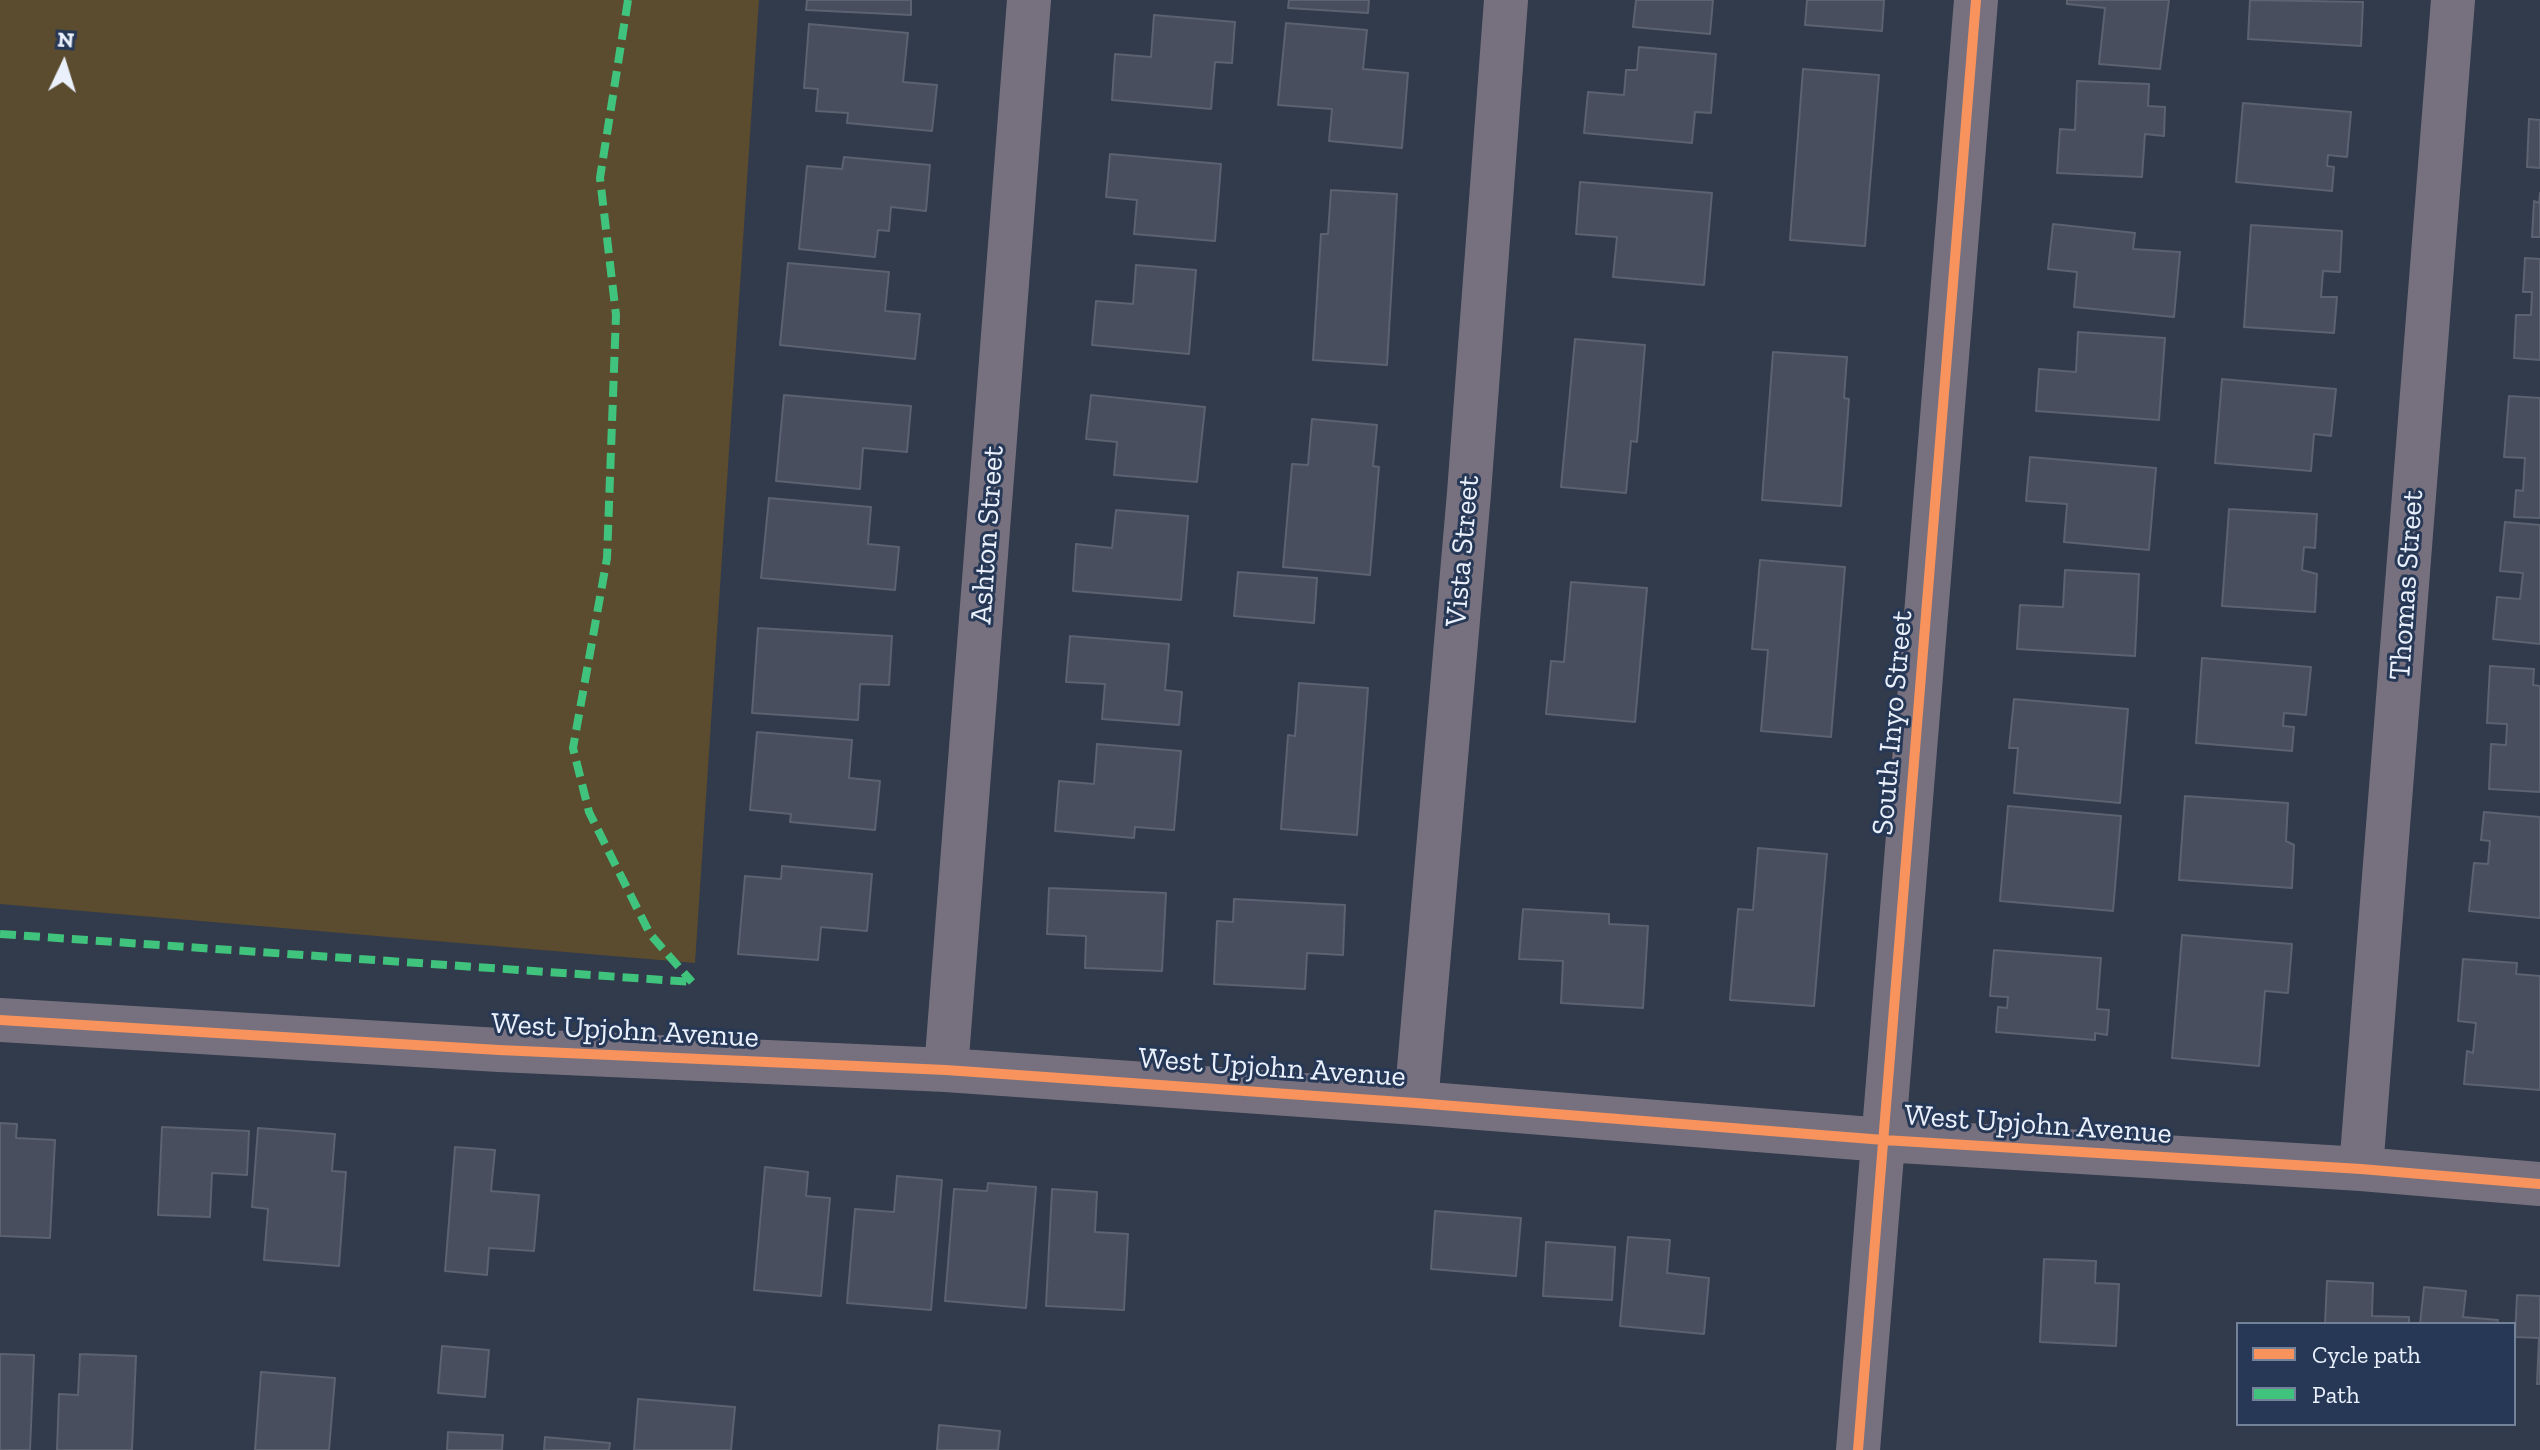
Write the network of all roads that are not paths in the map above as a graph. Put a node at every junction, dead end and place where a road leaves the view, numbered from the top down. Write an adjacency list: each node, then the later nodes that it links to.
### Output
1 (1029, 0): 6 (street, Ashton Street)
2 (1506, 0): 7 (street, Vista Street)
3 (1976, 0): 8 (street, South Inyo Street)
4 (2453, 0): 9 (street, Thomas Street)
5 (0, 1020): 6 (street, West Upjohn Avenue)
6 (946, 1070): 7 (street, West Upjohn Avenue)
7 (1416, 1103): 8 (street, West Upjohn Avenue)
8 (1884, 1140): 9 (street, West Upjohn Avenue); 11 (street, South Inyo Street)
9 (2361, 1169): 10 (street, West Upjohn Avenue)
10 (2540, 1184)
11 (1858, 1450)

